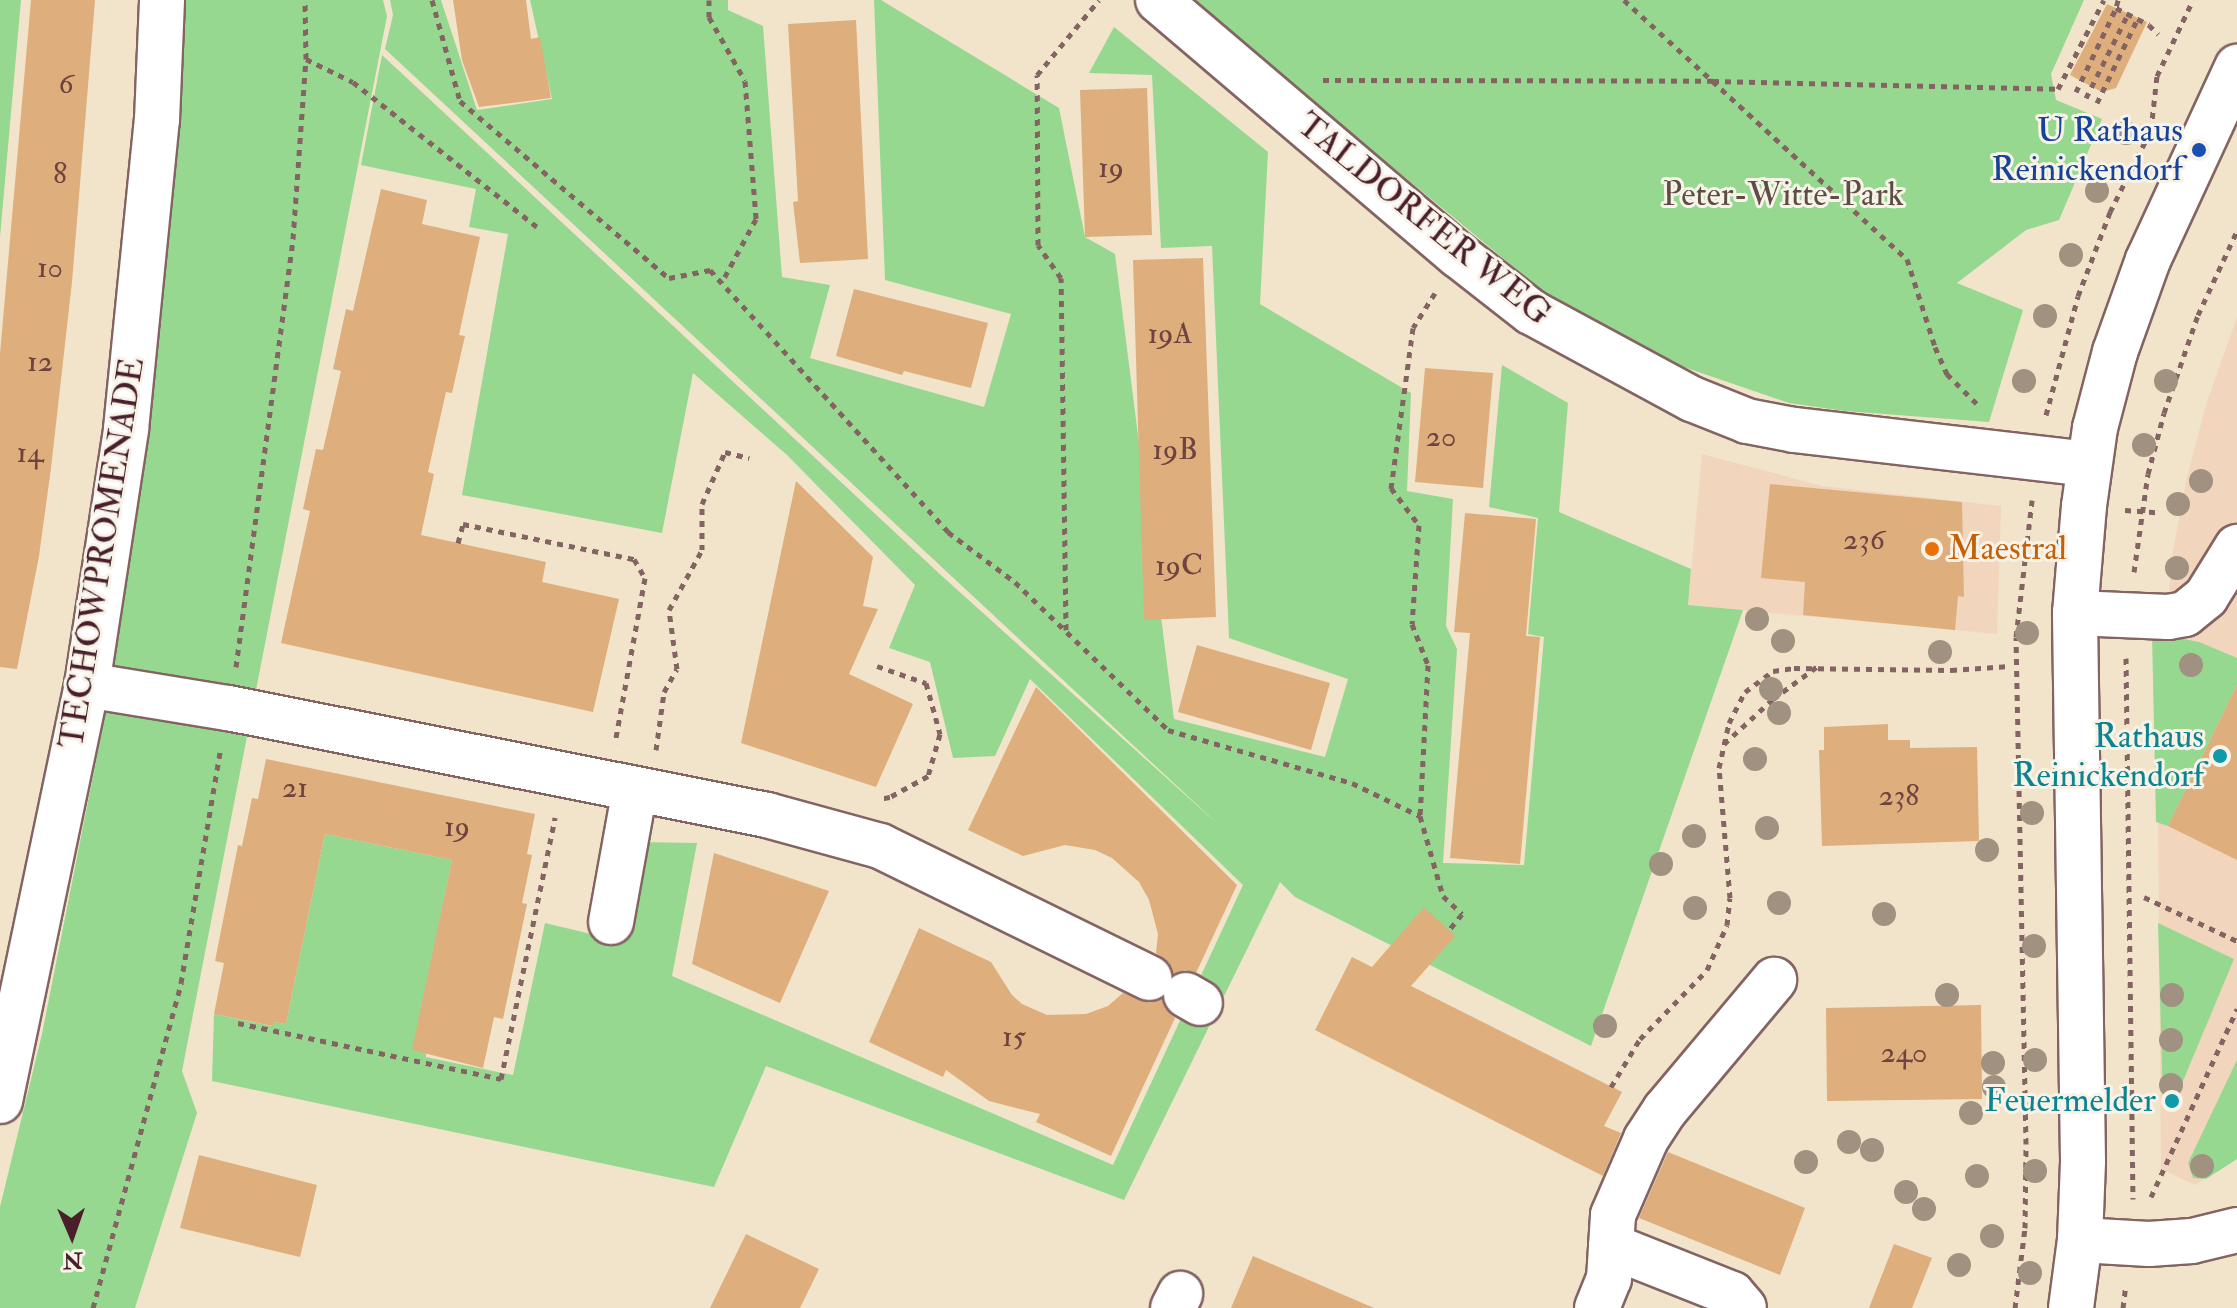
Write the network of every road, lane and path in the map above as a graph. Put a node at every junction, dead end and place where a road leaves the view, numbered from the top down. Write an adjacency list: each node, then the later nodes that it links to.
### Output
1 (162, 0): 42 (street, TECHOWPROMENADE)
2 (305, 0): 15 (path)
3 (432, 0): 25 (path)
4 (709, 0): 25 (path)
5 (1099, 0): 38 (path)
6 (1158, 0): 17 (street, TALDORFER WEG)
7 (1624, 0): 18 (path)
8 (2104, 0): 18 (path)
9 (2118, 0): 11 (path)
10 (2193, 0): 27 (path)
11 (2116, 8): 12 (path); 19 (path)
12 (2128, 14): 13 (path); 20 (path)
13 (2137, 20): 14 (path); 21 (path)
14 (2158, 34)
15 (306, 59): 22 (path); 43 (path)
16 (2237, 67): 29 (street)
17 (1252, 80): 18 (path); 24 (street, TALDORFER WEG)
18 (1713, 81): 26 (path)
19 (2076, 92)
20 (2086, 98)
21 (2097, 103)
22 (537, 227)
23 (2237, 231): 32 (path)
24 (1458, 255): 29 (street, TALDORFER WEG); 48 (path)
25 (722, 282): 38 (path)
26 (1992, 412)
27 (2045, 421)
28 (749, 458): 46 (path)
29 (2089, 464): 36 (street)
30 (2033, 491): 68 (path)
31 (2122, 509): 32 (path)
32 (2141, 511): 33 (path); 37 (path)
33 (2156, 512)
34 (458, 543): 46 (path)
35 (2237, 547): 37 (street)
36 (2075, 613): 37 (street); 62 (street)
37 (2129, 615): 59 (path)
38 (1066, 631): 48 (path)
39 (877, 666): 47 (path)
40 (1818, 666): 41 (path); 44 (path); 44 (path)
41 (2010, 666)
42 (87, 685): 43 (street); 58 (street, TECHOWPROMENADE)
43 (228, 708): 45 (street); 65 (path)
44 (1723, 745): 57 (path)
45 (564, 775): 46 (street); 56 (path)
46 (630, 788): 50 (street); 54 (street)
47 (874, 799)
48 (1420, 816): 51 (path)
49 (2144, 897): 52 (path)
50 (611, 922)
51 (1449, 930)
52 (2237, 941)
53 (1774, 980): 63 (street)
54 (1178, 992)
55 (2237, 1009): 60 (path)
56 (238, 1023)
57 (1611, 1087)
58 (0, 1101)
59 (2134, 1193)
60 (2151, 1197)
61 (2237, 1230): 62 (street)
62 (2080, 1240): 69 (street)
63 (1611, 1246): 66 (street); 67 (street)
64 (2126, 1290): 70 (path)
65 (93, 1308)
66 (1597, 1308)
67 (1744, 1308)
68 (2015, 1308)
69 (2071, 1308)
70 (2123, 1308)

